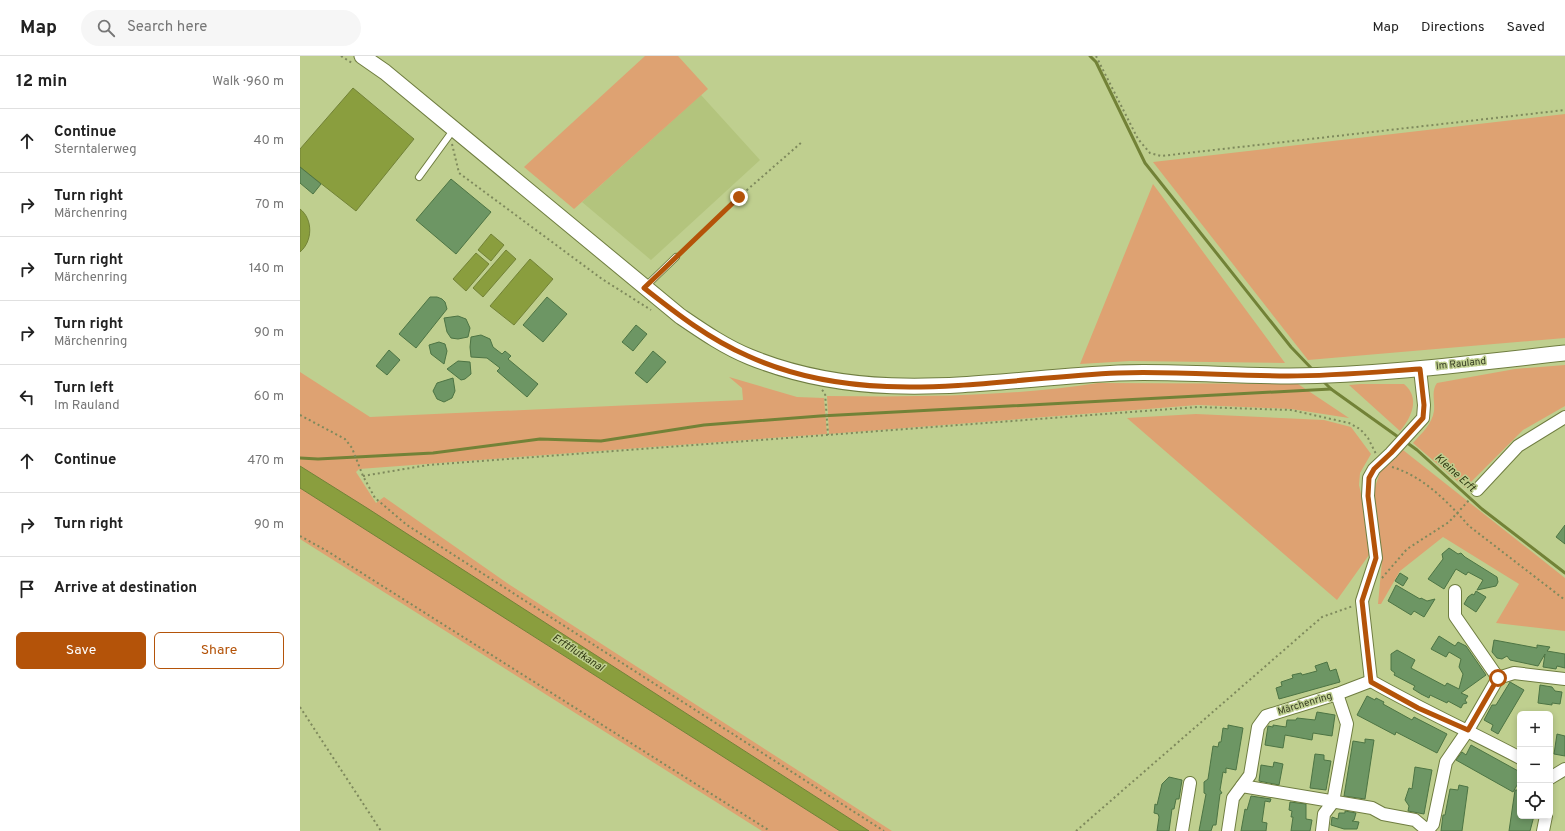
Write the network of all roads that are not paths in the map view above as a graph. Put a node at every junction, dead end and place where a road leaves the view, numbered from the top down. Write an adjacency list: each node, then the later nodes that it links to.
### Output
1 (362, 56): 2 (street, Im Rauland)
2 (454, 130): 3 (lane); 5 (street, Im Rauland)
3 (419, 177)
4 (676, 257): 5 (lane)
5 (644, 288): 7 (street, Im Rauland)
6 (1565, 353): 7 (street, Im Rauland)
7 (1420, 369): 13 (street)
8 (1565, 417): 9 (street)
9 (1475, 493)
10 (1455, 591): 11 (street)
11 (1498, 678): 12 (street); 15 (street)
12 (1565, 679)
13 (1371, 682): 14 (street, Märchenring); 15 (street)
14 (1337, 694): 20 (street, Märchenring); 21 (street)
15 (1468, 730): 16 (street); 26 (street)
16 (1517, 756)
17 (1565, 769): 18 (street)
18 (1553, 776)
19 (1190, 783): 23 (street)
20 (1242, 786): 21 (street); 24 (street, Märchenring)
21 (1333, 802): 25 (street); 26 (street)
22 (1545, 819): 27 (street)
23 (1182, 831)
24 (1228, 831)
25 (1322, 831)
26 (1428, 831)
27 (1543, 831)

